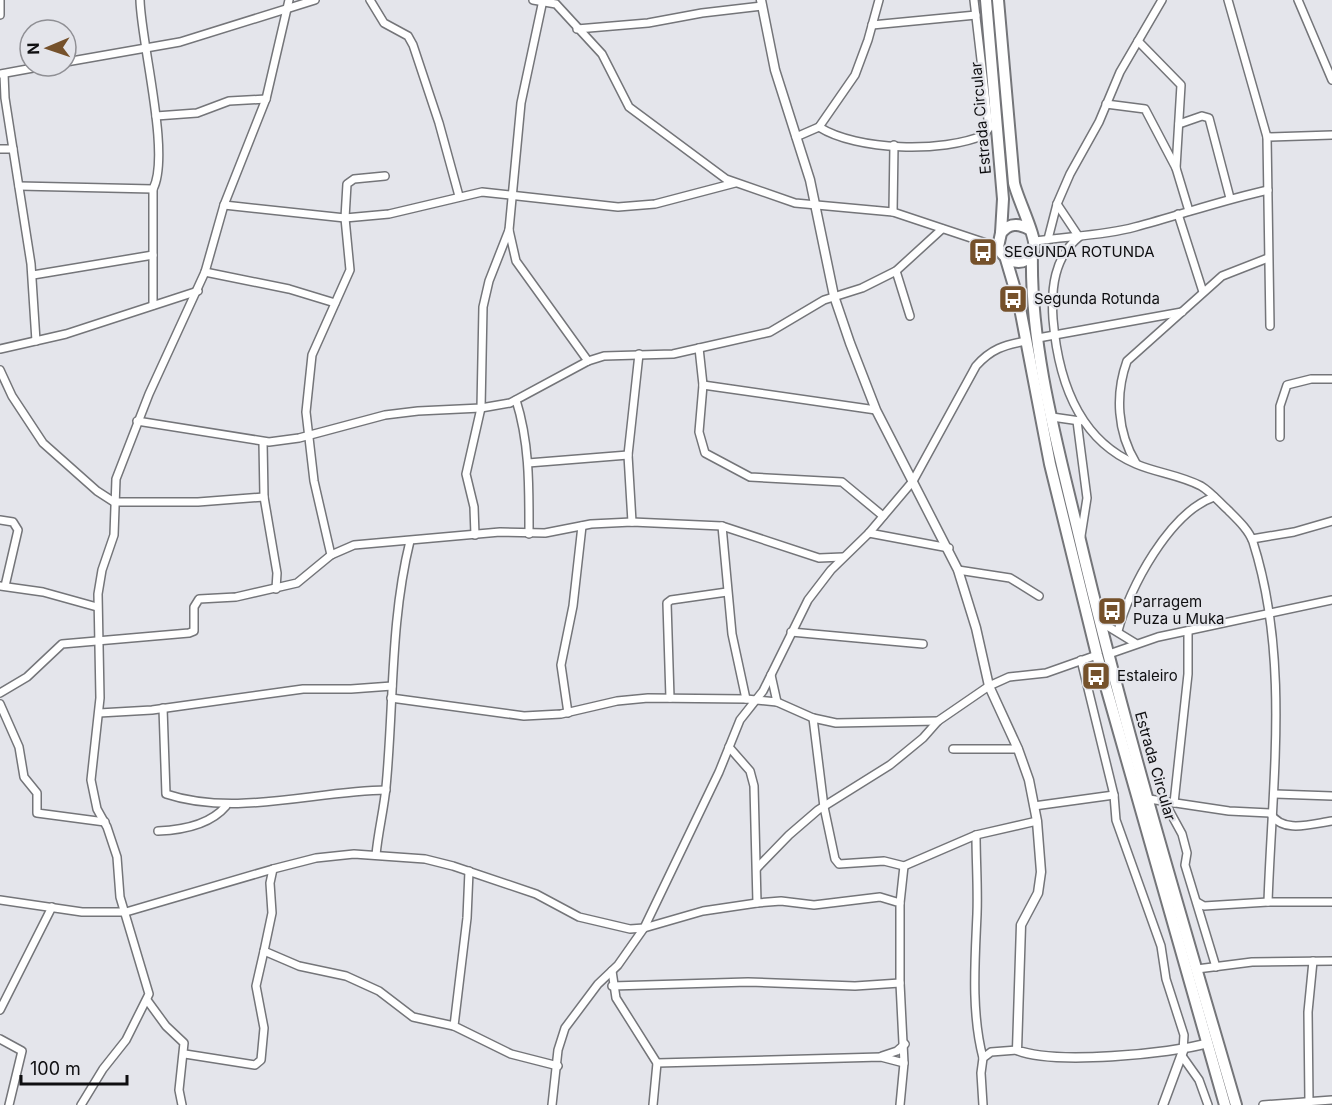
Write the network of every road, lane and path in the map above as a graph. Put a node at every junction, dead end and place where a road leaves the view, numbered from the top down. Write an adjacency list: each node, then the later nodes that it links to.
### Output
1 (0, 0): 18 (street)
2 (140, 0): 23 (street)
3 (289, 0): 17 (street)
4 (315, 0): 17 (street)
5 (370, 0): 46 (street)
6 (533, 0): 14 (street)
7 (879, 0): 20 (street)
8 (974, 0): 19 (street)
9 (986, 0): 58 (main road, Estrada Circular)
10 (998, 0): 55 (main road, Estrada Circular)
11 (1162, 0): 22 (street)
12 (1228, 0): 35 (street)
13 (1298, 0): 27 (street)
14 (542, 1): 15 (street); 45 (street)
15 (556, 2): 21 (street)
16 (762, 3): 21 (street); 34 (street)
17 (286, 9): 23 (street); 28 (street)
18 (0, 15)
19 (976, 15): 20 (street); 36 (street)
20 (872, 25): 32 (street)
21 (577, 29): 41 (street)
22 (1138, 41): 29 (street); 31 (street)
23 (145, 49): 24 (street); 30 (street)
24 (78, 60)
25 (18, 71): 26 (street)
26 (2, 74): 38 (street)
27 (1332, 80)
28 (266, 99): 30 (street); 49 (street)
29 (1106, 104): 39 (street); 48 (street)
30 (156, 116): 43 (street)
31 (1179, 124): 39 (street); 47 (street)
32 (819, 127): 34 (street); 36 (street)
33 (1332, 135): 35 (street)
34 (796, 137): 50 (street)
35 (1267, 137): 44 (street)
36 (894, 145): 52 (street)
37 (0, 149): 38 (street)
38 (13, 149): 42 (street)
39 (1176, 168): 51 (street)
40 (385, 176): 54 (street)
41 (735, 183): 45 (street); 50 (street)
42 (19, 186): 43 (street); 69 (street)
43 (153, 189): 64 (street)
44 (1268, 190): 47 (street); 65 (street)
45 (514, 194): 46 (street); 56 (street)
46 (459, 196): 54 (street)
47 (1230, 198): 51 (street)
48 (1057, 204): 59 (street); 60 (street)
49 (224, 205): 54 (street); 67 (street)
50 (816, 206): 52 (street); 72 (street)
51 (1189, 211): 53 (street)
52 (893, 212): 57 (street)
53 (1179, 214): 59 (street); 71 (street)
54 (345, 218): 73 (street)
55 (1029, 229): 58 (main road); 61 (main road)
56 (509, 230): 85 (street); 90 (street)
57 (942, 230): 62 (street); 68 (street)
58 (1000, 233): 62 (main road)
59 (1079, 237): 60 (street); 78 (street)
60 (1048, 239): 61 (street)
61 (1035, 241): 63 (main road)
62 (998, 247): 66 (main road)
63 (1032, 254): 66 (main road); 79 (main road, Estrada Circular)
64 (153, 255): 69 (street); 74 (street)
65 (1268, 258): 71 (street); 77 (street)
66 (1006, 259): 79 (main road, Estrada Circular)
67 (205, 272): 70 (street); 73 (street)
68 (896, 272): 72 (street); 76 (street)
69 (33, 275): 80 (street)
70 (198, 291): 74 (street); 93 (street)
71 (1203, 292): 75 (street)
72 (834, 296): 81 (street); 91 (street)
73 (335, 303): 95 (street)
74 (153, 305): 80 (street)
75 (1182, 312): 78 (street); 100 (street)
76 (910, 316)
77 (1270, 326)
78 (1054, 335): 79 (street); 94 (street)
79 (1032, 340): 92 (main road, Estrada Circular); 101 (street); 140 (main road, Estrada Circular)
80 (36, 341): 82 (street)
81 (699, 348): 83 (street); 88 (street)
82 (3, 349): 84 (street)
83 (639, 354): 85 (street); 98 (street)
84 (0, 357)
85 (588, 361): 89 (street)
86 (0, 370): 104 (street)
87 (1332, 379): 96 (street)
88 (702, 385): 91 (street); 105 (street)
89 (516, 400): 90 (street); 99 (street)
90 (481, 408): 95 (street); 114 (street)
91 (876, 410): 101 (street)
92 (1052, 417): 94 (street); 118 (main road, Estrada Circular)
93 (137, 421): 97 (street); 104 (street)
94 (1080, 421): 100 (street); 118 (street)
95 (307, 436): 97 (street); 120 (street)
96 (1280, 437)
97 (263, 442): 102 (street)
98 (628, 455): 99 (street); 108 (street)
99 (528, 463): 113 (street)
100 (1138, 465): 103 (street)
101 (914, 481): 105 (street); 119 (street)
102 (264, 497): 104 (street); 126 (street)
103 (1214, 497): 115 (street); 133 (street)
104 (114, 502): 130 (street)
105 (883, 516): 112 (street)
106 (0, 519): 125 (street)
107 (1332, 521): 115 (street)
108 (632, 522): 109 (street); 110 (street)
109 (582, 526): 113 (street); 153 (street)
110 (722, 526): 111 (street); 117 (street)
111 (736, 530): 117 (street); 122 (street)
112 (869, 533): 119 (street); 121 (street)
113 (530, 534): 114 (street)
114 (475, 535): 116 (street)
115 (1252, 539): 131 (street)
116 (411, 541): 120 (street); 143 (street)
117 (724, 541): 127 (street)
118 (1080, 542): 132 (main road, Estrada Circular)
119 (949, 548): 124 (street)
120 (331, 555): 126 (street)
121 (843, 557): 122 (street); 123 (street)
122 (819, 558): 123 (street)
123 (831, 570): 135 (street)
124 (958, 570): 128 (street); 144 (street)
125 (2, 586): 130 (street)
126 (276, 589): 136 (street)
127 (727, 592): 147 (street); 148 (street)
128 (1039, 596)
129 (1332, 600): 131 (street)
130 (97, 607): 136 (street)
131 (1270, 613): 134 (street); 161 (street)
132 (1099, 621): 133 (street); 139 (main road, Estrada Circular)
133 (1118, 630): 137 (street)
134 (1188, 631): 137 (street); 165 (street)
135 (791, 632): 138 (street); 142 (street)
136 (97, 641): 145 (street); 152 (street)
137 (1135, 643): 139 (street)
138 (923, 644)
139 (1108, 654): 163 (main road, Estrada Circular)
140 (1097, 655): 141 (street); 201 (main road, Estrada Circular)
141 (1080, 660): 144 (street); 160 (street)
142 (771, 675): 148 (street); 149 (street)
143 (392, 686): 146 (street); 151 (street)
144 (989, 686): 155 (street); 158 (street)
145 (0, 693)
146 (392, 698): 153 (street); 159 (street)
147 (670, 698): 148 (street); 153 (street)
148 (750, 700): 149 (street); 156 (street)
149 (777, 702): 154 (street)
150 (0, 704): 172 (street)
151 (163, 708): 152 (street); 166 (street)
152 (99, 713): 172 (street)
153 (568, 713)
154 (813, 718): 155 (street); 168 (street)
155 (938, 721): 168 (street)
156 (729, 747): 177 (street); 188 (street)
157 (953, 749): 158 (street)
158 (1018, 749): 167 (street)
159 (386, 790): 166 (street); 175 (street)
160 (1114, 795): 167 (street); 205 (street)
161 (1275, 795): 162 (street); 169 (street)
162 (1332, 796)
163 (1149, 799): 164 (street); 193 (main road, Estrada Circular)
164 (1164, 801): 165 (street); 186 (street)
165 (1174, 803): 169 (street)
166 (226, 806): 173 (street)
167 (1034, 806): 170 (street)
168 (824, 807): 176 (street); 177 (street)
169 (1270, 813): 171 (street); 181 (street)
170 (1037, 821): 174 (street); 203 (street)
171 (1332, 821)
172 (105, 822): 187 (street)
173 (158, 831)
174 (976, 835): 176 (street); 207 (street)
175 (376, 855): 178 (street); 179 (street)
176 (904, 866): 184 (street)
177 (757, 868): 183 (street)
178 (273, 869): 187 (street); 189 (street)
179 (469, 871): 188 (street); 199 (street)
180 (0, 900): 185 (street)
181 (1268, 902): 182 (street); 186 (street)
182 (1332, 902)
183 (757, 903): 184 (street); 188 (street)
184 (900, 903): 195 (street)
185 (52, 907): 187 (street); 198 (street)
186 (1202, 910): 192 (street)
187 (126, 912): 197 (street)
188 (644, 928): 194 (street)
189 (264, 951): 199 (street); 204 (street)
190 (1312, 961): 191 (street); 192 (street); 212 (street)
191 (1332, 961)
192 (1216, 967): 193 (street)
193 (1197, 969): 223 (main road, Estrada Circular)
194 (612, 970): 196 (street); 210 (street)
195 (900, 983): 196 (street); 202 (street)
196 (612, 986): 208 (street)
197 (147, 1000): 204 (street); 214 (street)
198 (0, 1010)
199 (454, 1026): 210 (street)
200 (0, 1039): 213 (street)
201 (1208, 1043): 205 (street); 222 (main road, Estrada Circular)
202 (905, 1044): 206 (street); 209 (street)
203 (1017, 1050): 205 (street); 207 (street)
204 (185, 1053): 215 (street)
205 (1182, 1053): 220 (street); 221 (street)
206 (881, 1057): 208 (street); 209 (street)
207 (983, 1058): 219 (street)
208 (657, 1063): 217 (street)
209 (904, 1063): 218 (street)
210 (558, 1066): 216 (street)
211 (1332, 1100): 212 (street)
212 (1309, 1102): 224 (street)
213 (9, 1105)
214 (81, 1105)
215 (182, 1105)
216 (552, 1105)
217 (654, 1105)
218 (900, 1105)
219 (983, 1105)
220 (1163, 1105)
221 (1208, 1105)
222 (1225, 1105)
223 (1236, 1105)
224 (1263, 1105)

